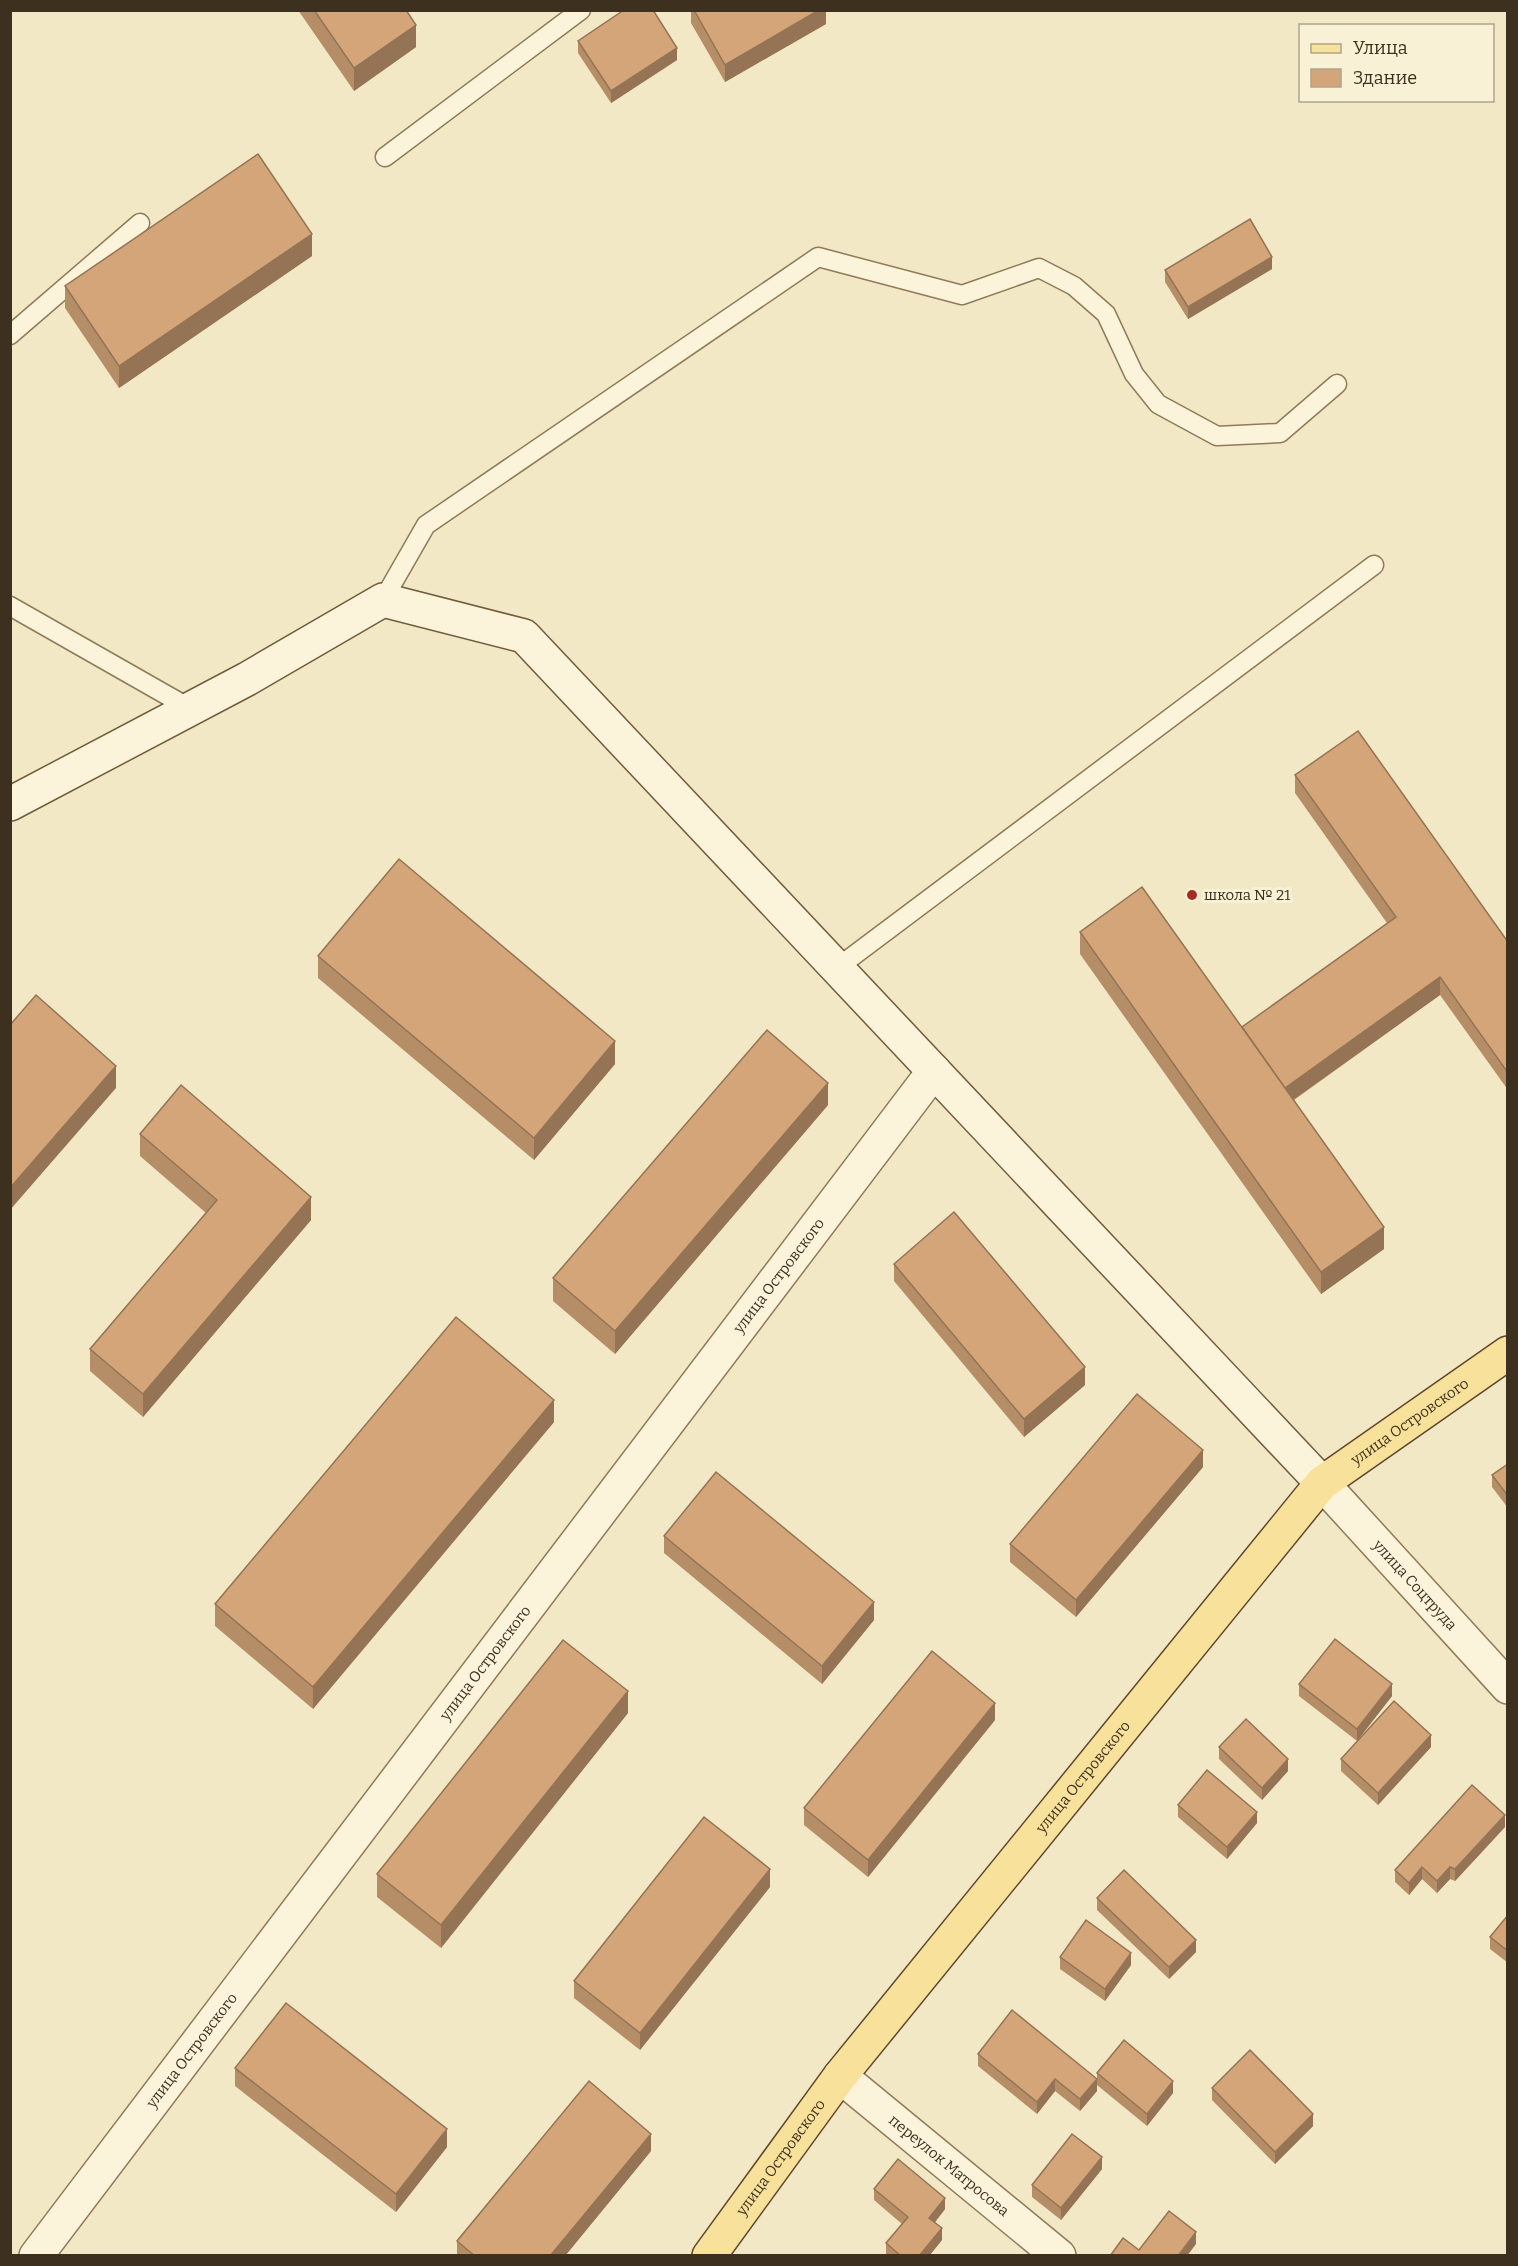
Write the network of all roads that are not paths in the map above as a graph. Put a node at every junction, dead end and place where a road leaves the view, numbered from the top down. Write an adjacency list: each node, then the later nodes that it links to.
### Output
1 (581, 10): 2 (lane)
2 (385, 157)
3 (140, 223): 4 (lane)
4 (10, 335)
5 (1337, 384): 7 (lane)
6 (1374, 565): 11 (lane)
7 (383, 600): 9 (street); 11 (street, улица Соцтруда)
8 (10, 606): 9 (lane)
9 (191, 709): 10 (street)
10 (10, 804)
11 (837, 968): 12 (street, улица Соцтруда)
12 (934, 1071): 14 (street, улица Соцтруда); 17 (street, улица Островского)
13 (1508, 1353): 14 (main road, улица Островского)
14 (1322, 1483): 15 (street, улица Соцтруда); 16 (main road, улица Островского)
15 (1508, 1687)
16 (840, 2076): 18 (main road, улица Островского); 19 (street, переулок Матросова)
17 (36, 2256)
18 (709, 2256)
19 (1059, 2256)

